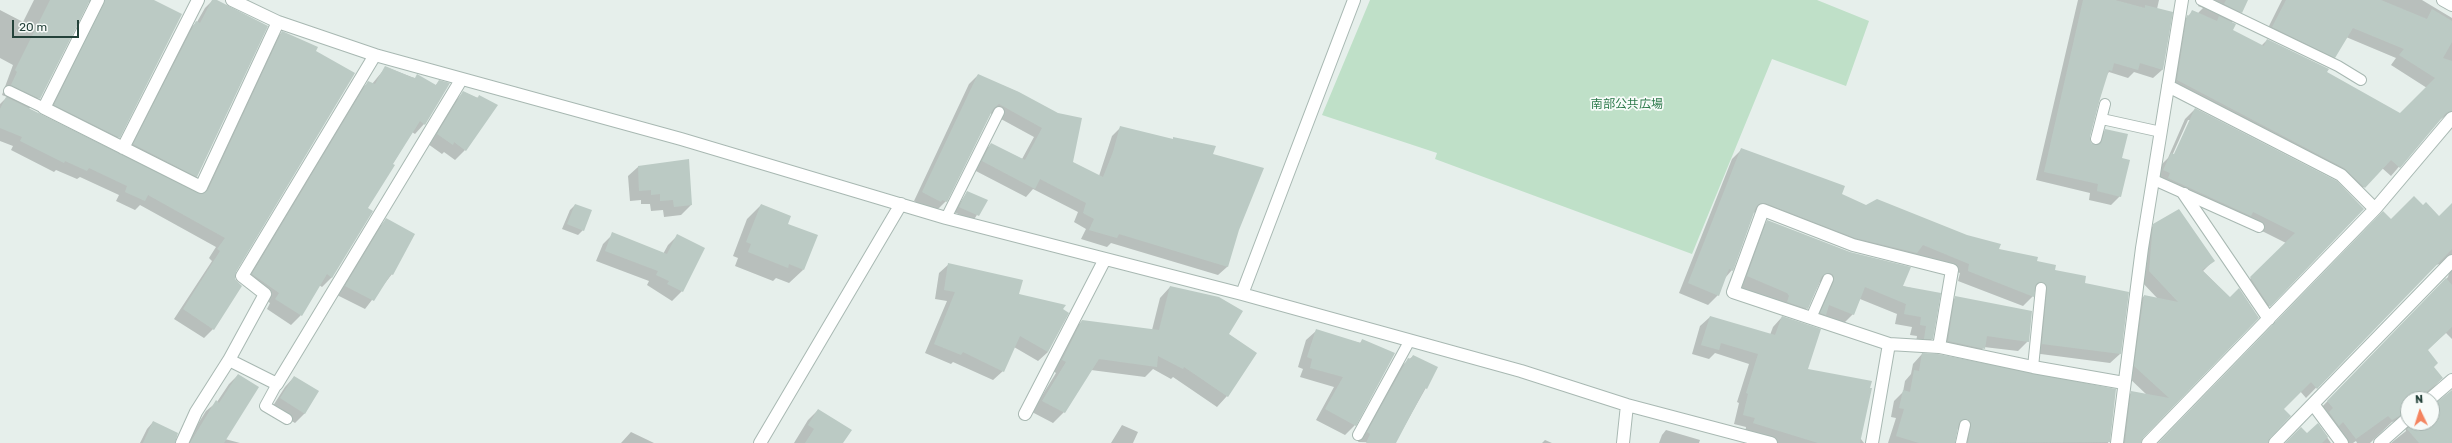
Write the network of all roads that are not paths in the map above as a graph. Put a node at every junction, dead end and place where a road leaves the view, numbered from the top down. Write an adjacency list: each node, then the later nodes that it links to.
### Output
1 (98, 0): 16 (street)
2 (198, 0): 22 (street)
3 (232, 0): 9 (street)
4 (1354, 0): 33 (street)
5 (2180, 0): 13 (street)
6 (2201, 0): 12 (lane)
7 (2443, 0): 8 (street)
8 (2452, 5)
9 (278, 22): 10 (street); 22 (street)
10 (375, 55): 11 (street); 39 (street)
11 (461, 80): 25 (street); 43 (street)
12 (2361, 80)
13 (2168, 86): 20 (street); 26 (street)
14 (8, 91): 16 (lane)
15 (2105, 104): 19 (lane)
16 (44, 108): 22 (street)
17 (999, 112): 27 (lane)
18 (2452, 118): 26 (street)
19 (2102, 119): 20 (lane); 21 (lane)
20 (2161, 132): 23 (street)
21 (2096, 139)
22 (123, 148)
23 (2154, 180): 24 (lane); 42 (street)
24 (2184, 194): 28 (lane); 35 (street)
25 (901, 204): 27 (street); 53 (street)
26 (2375, 210): 35 (street)
27 (946, 218): 29 (street)
28 (2259, 227)
29 (1105, 259): 33 (street); 47 (street)
30 (2452, 261): 45 (street)
31 (1828, 279): 34 (lane)
32 (2041, 288): 40 (lane)
33 (1242, 294): 36 (street)
34 (1811, 318): 37 (street); 38 (street)
35 (2269, 319): 59 (street)
36 (1410, 340): 46 (street); 51 (lane)
37 (1888, 344): 38 (street); 56 (street)
38 (1939, 347): 40 (street)
39 (229, 360): 43 (street); 52 (street)
40 (2033, 367): 42 (street)
41 (2452, 380): 44 (street)
42 (2124, 383): 58 (street)
43 (277, 384): 48 (lane)
44 (2439, 391)
45 (2313, 404): 60 (street); 61 (street)
46 (1627, 405): 54 (street); 55 (street)
47 (1025, 414)
48 (287, 419)
49 (1965, 425): 57 (lane)
50 (2400, 425): 62 (street)
51 (1358, 435)
52 (182, 443)
53 (760, 443)
54 (1623, 443)
55 (1771, 443)
56 (1872, 443)
57 (1961, 443)
58 (2117, 443)
59 (2148, 443)
60 (2275, 443)
61 (2342, 443)
62 (2380, 443)

